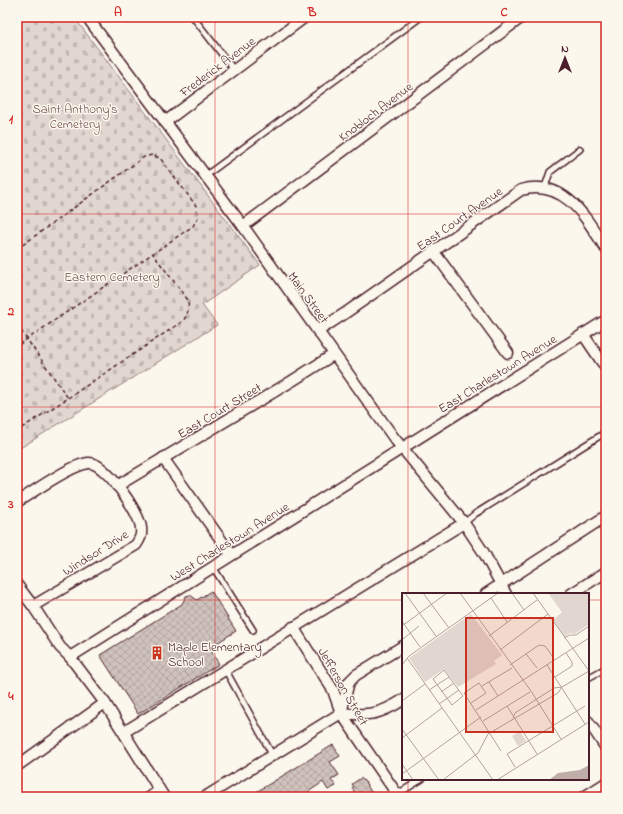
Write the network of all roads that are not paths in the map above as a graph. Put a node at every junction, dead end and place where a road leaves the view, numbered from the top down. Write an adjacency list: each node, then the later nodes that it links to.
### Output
1 (87, 17): 7 (street, Main Street)
2 (193, 17): 6 (lane)
3 (421, 17): 9 (lane)
4 (522, 17): 11 (street, Knobloch Avenue)
5 (298, 19): 6 (street, Frederick Avenue)
6 (234, 70): 7 (street, Frederick Avenue)
7 (165, 122): 9 (street, Main Street)
8 (580, 149): 10 (lane)
9 (205, 176): 11 (street, Main Street)
10 (544, 190): 12 (street, East Court Avenue); 13 (street, East Court Avenue)
11 (243, 226): 15 (street, Main Street)
12 (606, 248)
13 (434, 252): 15 (street, East Court Avenue); 18 (street)
14 (606, 320): 16 (street, East Charlestown Avenue)
15 (318, 330): 17 (street, Main Street)
16 (583, 334): 19 (street); 21 (street, East Charlestown Avenue)
17 (333, 354): 21 (street, Main Street); 22 (street, East Court Street)
18 (508, 354)
19 (606, 368)
20 (606, 432): 26 (lane)
21 (402, 448): 26 (street, Main Street); 27 (street, West Charlestown Avenue)
22 (163, 458): 23 (street, East Court Street); 27 (street)
23 (117, 486): 24 (street, Windsor Drive); 35 (street, Windsor Drive)
24 (17, 502)
25 (606, 516): 30 (street)
26 (464, 523): 30 (street, Main Street); 36 (street)
27 (231, 554): 28 (street, West Charlestown Avenue)
28 (213, 566): 37 (lane); 39 (street, West Charlestown Avenue)
29 (606, 572): 34 (street)
30 (500, 585): 32 (street); 33 (street, Main Street)
31 (18, 587): 35 (street)
32 (488, 593)
33 (505, 593)
34 (574, 593)
35 (33, 606): 39 (street)
36 (293, 627): 41 (street); 45 (street, Jefferson Street)
37 (253, 630)
38 (402, 647): 45 (street)
39 (70, 657): 44 (street)
40 (606, 668): 42 (lane)
41 (225, 669): 47 (street); 49 (lane)
42 (589, 677)
43 (402, 701): 45 (street)
44 (105, 703): 47 (street); 50 (street)
45 (341, 713): 49 (street); 54 (street, Jefferson Street)
46 (589, 722): 48 (street)
47 (124, 732): 53 (street)
48 (606, 748)
49 (273, 756): 57 (street)
50 (17, 766)
51 (421, 780): 54 (lane)
52 (606, 783): 58 (street)
53 (158, 788): 55 (lane); 56 (street)
54 (397, 796)
55 (146, 797)
56 (164, 797)
57 (206, 797)
58 (584, 797)

